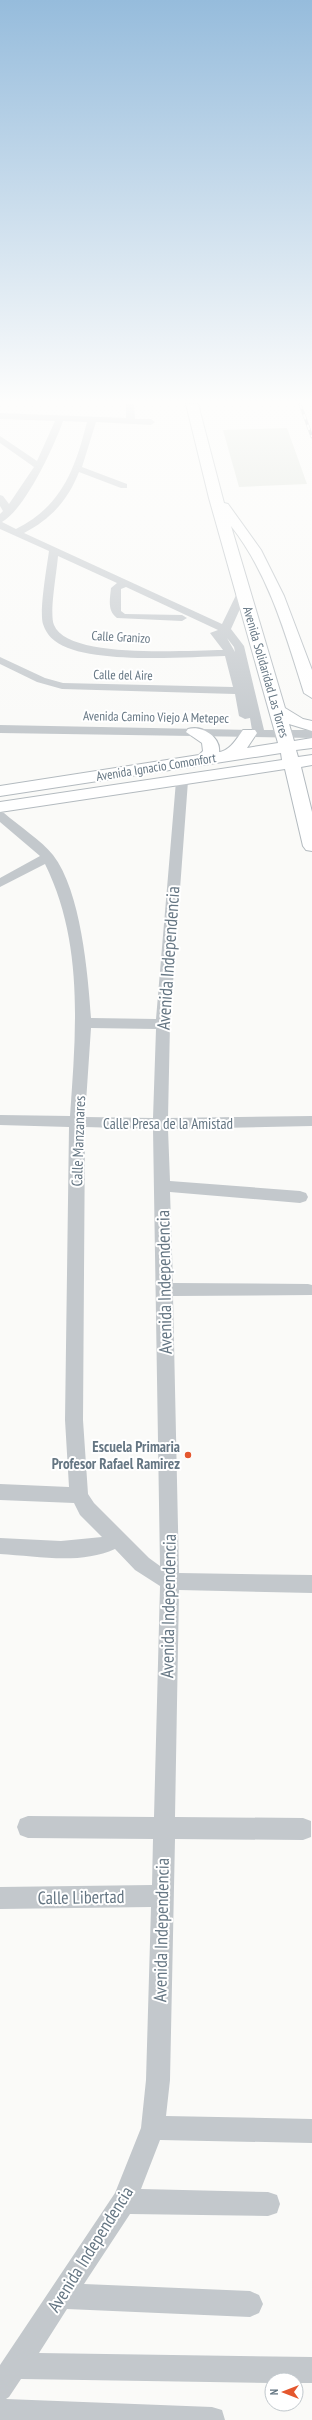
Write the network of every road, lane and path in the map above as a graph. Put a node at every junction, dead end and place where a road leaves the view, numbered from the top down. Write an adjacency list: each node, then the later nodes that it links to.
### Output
1 (43, 517): 6 (street)
2 (221, 517): 9 (main road, Avenida Solidaridad Las Torres)
3 (232, 517): 17 (main road, Avenida Solidaridad Las Torres)
4 (0, 526): 6 (street)
5 (0, 533): 7 (street)
6 (16, 533): 7 (street)
7 (54, 555): 8 (street); 14 (street, Calle Granizo)
8 (120, 585): 10 (street); 10 (street); 11 (street)
9 (243, 591): 11 (street); 13 (main road, Avenida Solidaridad Las Torres)
10 (182, 618): 11 (street)
11 (223, 636): 12 (street); 14 (street)
12 (239, 646): 13 (street); 16 (street)
13 (260, 651): 18 (main road, Avenida Solidaridad Las Torres)
14 (230, 653): 16 (street)
15 (0, 660): 16 (street, Calle del Aire)
16 (244, 691): 22 (street)
17 (312, 693)
18 (277, 710): 19 (main road); 24 (main road, Avenida Solidaridad Las Torres)
19 (312, 726)
20 (0, 729): 21 (street, Avenida Camino Viejo A Metepec)
21 (194, 732): 22 (street, Avenida Camino Viejo A Metepec); 27 (main road)
22 (254, 733): 24 (street, Avenida Camino Viejo A Metepec); 26 (main road)
23 (312, 734): 24 (street, Avenida Camino Viejo A Metepec)
24 (286, 740): 25 (main road, Avenida Ignacio Comonfort); 26 (main road, Avenida Ignacio Comonfort); 29 (main road, Avenida Solidaridad Las Torres)
25 (312, 743)
26 (230, 755): 27 (main road, Avenida Ignacio Comonfort)
27 (204, 760): 32 (main road, Avenida Ignacio Comonfort)
28 (312, 760): 29 (main road, Avenida Ignacio Comonfort)
29 (292, 763): 30 (main road, Avenida Ignacio Comonfort); 33 (main road, Avenida Solidaridad Las Torres)
30 (229, 774): 31 (main road, Avenida Ignacio Comonfort); 33 (main road)
31 (182, 781): 34 (main road, Avenida Ignacio Comonfort); 40 (street, Avenida Independencia)
32 (0, 791)
33 (299, 799): 36 (main road, Avenida Solidaridad Las Torres)
34 (0, 808)
35 (0, 816): 37 (street, Calle Manzanares)
36 (312, 846)
37 (48, 857): 38 (street); 39 (street, Calle Manzanares)
38 (0, 883)
39 (84, 1023): 40 (street); 43 (street, Calle Manzanares)
40 (163, 1024): 44 (street, Avenida Independencia)
41 (0, 1120): 43 (street, Calle Presa de la Amistad)
42 (312, 1121): 44 (street, Calle Presa de la Amistad)
43 (77, 1123): 44 (street, Calle Presa de la Amistad); 50 (street, Calle Manzanares)
44 (160, 1124): 45 (street, Avenida Independencia)
45 (162, 1186): 46 (street); 47 (street, Avenida Independencia)
46 (300, 1197)
47 (165, 1288): 48 (street); 53 (street, Avenida Independencia)
48 (308, 1290)
49 (0, 1492): 50 (street)
50 (79, 1495): 51 (street, Calle Manzanares)
51 (117, 1539): 52 (street); 53 (street, Calle Manzanares)
52 (0, 1546)
53 (170, 1581): 54 (street); 56 (street, Avenida Independencia)
54 (312, 1584)
55 (28, 1827): 56 (street)
56 (163, 1827): 57 (street); 58 (street, Avenida Independencia)
57 (303, 1829)
58 (163, 1896): 59 (street, Calle Libertad); 60 (street, Avenida Independencia)
59 (0, 1898)
60 (153, 2128): 61 (street); 62 (street, Avenida Independencia)
61 (312, 2131)
62 (124, 2201): 63 (street); 64 (street, Avenida Independencia)
63 (268, 2204)
64 (62, 2296): 65 (street); 66 (street, Avenida Independencia)
65 (250, 2304)
66 (15, 2366): 67 (street); 68 (street, Avenida Independencia)
67 (312, 2370)
68 (0, 2388)
69 (0, 2412): 70 (street)
70 (212, 2420)

